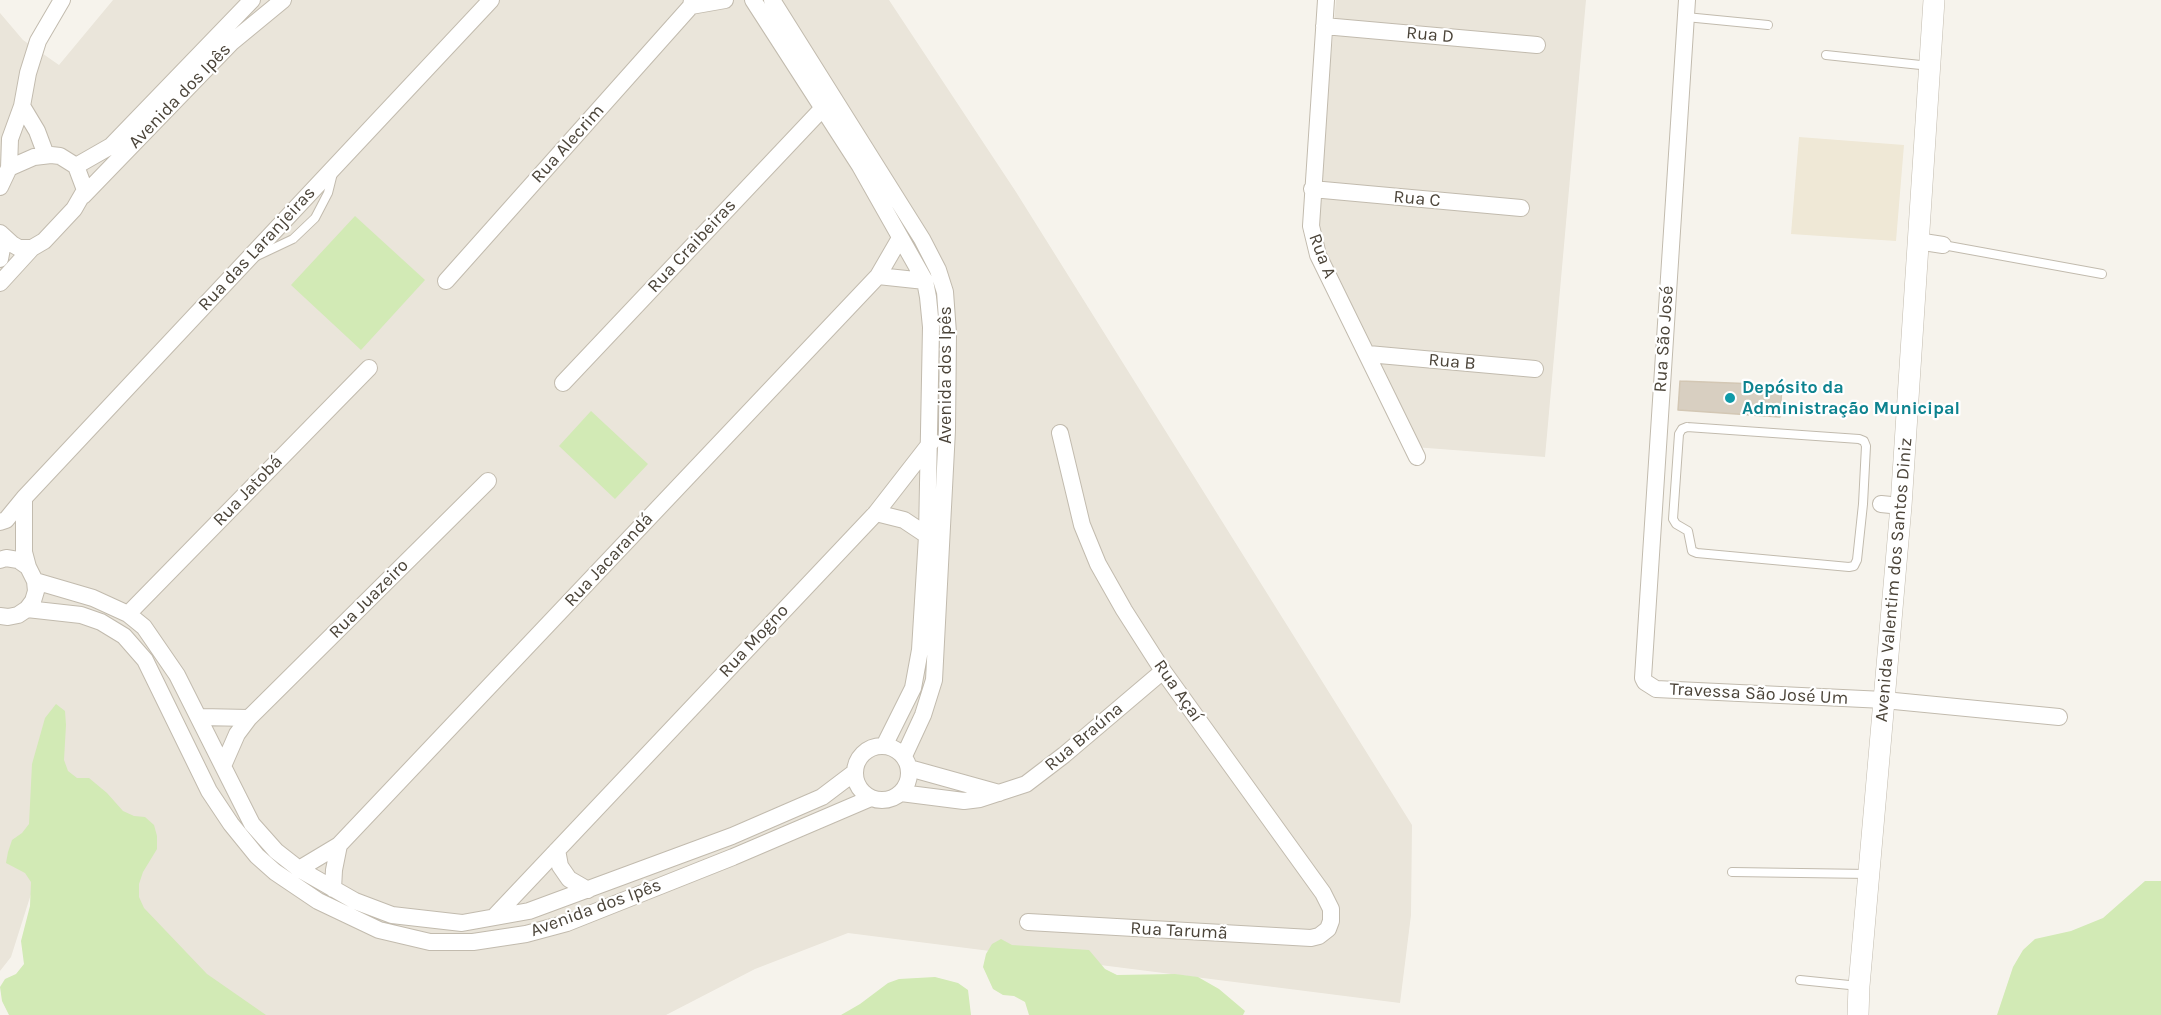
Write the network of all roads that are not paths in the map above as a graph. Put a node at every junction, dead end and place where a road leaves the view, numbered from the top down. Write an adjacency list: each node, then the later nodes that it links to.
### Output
1 (62, 0): 18 (street)
2 (252, 0): 21 (street, Avenida dos Ipês)
3 (282, 0): 24 (street, Avenida dos Ipês)
4 (724, 0): 11 (street, Rua Alecrim)
5 (753, 0): 19 (street, Avenida dos Ipês)
6 (772, 0): 41 (street, Avenida dos Ipês)
7 (1326, 0): 14 (street, Rua A)
8 (1687, 0): 12 (street, Rua São José)
9 (1934, 0): 17 (street, Avenida Valentim dos Santos Diniz)
10 (486, 3): 46 (street, Rua das Laranjeiras)
11 (691, 3): 34 (street, Rua Alecrim)
12 (1686, 17): 13 (lane); 58 (street, Rua São José)
13 (1768, 25)
14 (1324, 26): 15 (street, Rua D); 23 (street, Rua A)
15 (1537, 45)
16 (1826, 56): 17 (lane)
17 (1930, 66): 28 (street, Avenida Valentim dos Santos Diniz)
18 (22, 106): 20 (street); 22 (street)
19 (822, 109): 27 (street, Avenida dos Ipês); 40 (street, Rua Craibeiras)
20 (46, 154): 21 (street); 22 (street)
21 (76, 166): 24 (street)
22 (3, 176)
23 (1312, 189): 25 (street, Rua C); 37 (street, Rua A)
24 (83, 196): 30 (street, Avenida dos Ipês)
25 (1521, 208)
26 (2, 236): 30 (street); 31 (street)
27 (900, 238): 33 (street, Rua Jacarandá); 35 (street, Avenida dos Ipês)
28 (1917, 241): 29 (street); 48 (street, Avenida Valentim dos Santos Diniz)
29 (1943, 245): 32 (lane)
30 (32, 248): 36 (street, Avenida dos Ipês)
31 (0, 259)
32 (2102, 274)
33 (878, 276): 35 (street); 70 (street, Rua Jacarandá)
34 (446, 281)
35 (925, 281): 43 (street, Avenida dos Ipês)
36 (0, 284)
37 (1368, 354): 39 (street, Rua B); 44 (street, Rua A)
38 (369, 368): 55 (street, Rua Jatobá)
39 (1535, 369)
40 (563, 383)
41 (947, 429): 43 (street, Rua Mogno); 51 (street, Avenida dos Ipês)
42 (1060, 433): 57 (street, Rua Açaí)
43 (929, 443): 49 (street, Rua Mogno); 51 (street, Avenida dos Ipês)
44 (1417, 457)
45 (488, 481): 62 (street, Rua Juazeiro)
46 (24, 498): 50 (street, Rua das Laranjeiras); 53 (street)
47 (1863, 504): 47 (lane); 48 (lane)
48 (1891, 505): 59 (street, Avenida Valentim dos Santos Diniz)
49 (876, 513): 51 (street); 71 (street, Rua Mogno)
50 (2, 524)
51 (935, 540): 63 (street, Avenida dos Ipês); 64 (street, Avenida dos Ipês)
52 (0, 560): 53 (street, Avenida dos Ipês)
53 (32, 574): 54 (street); 55 (street, Avenida dos Ipês)
54 (27, 609): 56 (street); 69 (street, Avenida dos Ipês)
55 (128, 614): 60 (street, Avenida dos Ipês)
56 (3, 619)
57 (1163, 670): 68 (street, Rua Braúna); 79 (street, Rua Açaí)
58 (1643, 678): 59 (street, Travessa São José Um)
59 (1884, 700): 61 (street, Travessa São José Um); 74 (street, Avenida Valentim dos Santos Diniz)
60 (200, 717): 62 (street); 65 (street, Avenida dos Ipês)
61 (2059, 717)
62 (249, 718): 65 (street, Rua Juazeiro)
63 (884, 746): 64 (street); 66 (street, Avenida dos Ipês)
64 (907, 762): 67 (street, Avenida dos Ipês); 68 (street)
65 (223, 766): 72 (street, Avenida dos Ipês)
66 (855, 772): 69 (street); 76 (street, Avenida dos Ipês)
67 (901, 793): 68 (street, Rua Braúna); 69 (street, Avenida dos Ipês)
68 (1000, 793)
69 (871, 798)
70 (339, 844): 72 (street, Rua Jacarandá); 75 (street)
71 (557, 850): 76 (street); 77 (street, Rua Mogno)
72 (299, 869): 75 (street, Avenida dos Ipês)
73 (1732, 872): 74 (lane)
74 (1869, 874): 81 (street, Avenida Valentim dos Santos Diniz)
75 (333, 889): 77 (street, Avenida dos Ipês)
76 (588, 890): 77 (street, Avenida dos Ipês)
77 (494, 917)
78 (1028, 922): 79 (street, Rua Tarumã)
79 (1328, 929)
80 (1800, 980): 81 (lane)
81 (1858, 986): 82 (street, Avenida Valentim dos Santos Diniz)
82 (1858, 1015)

